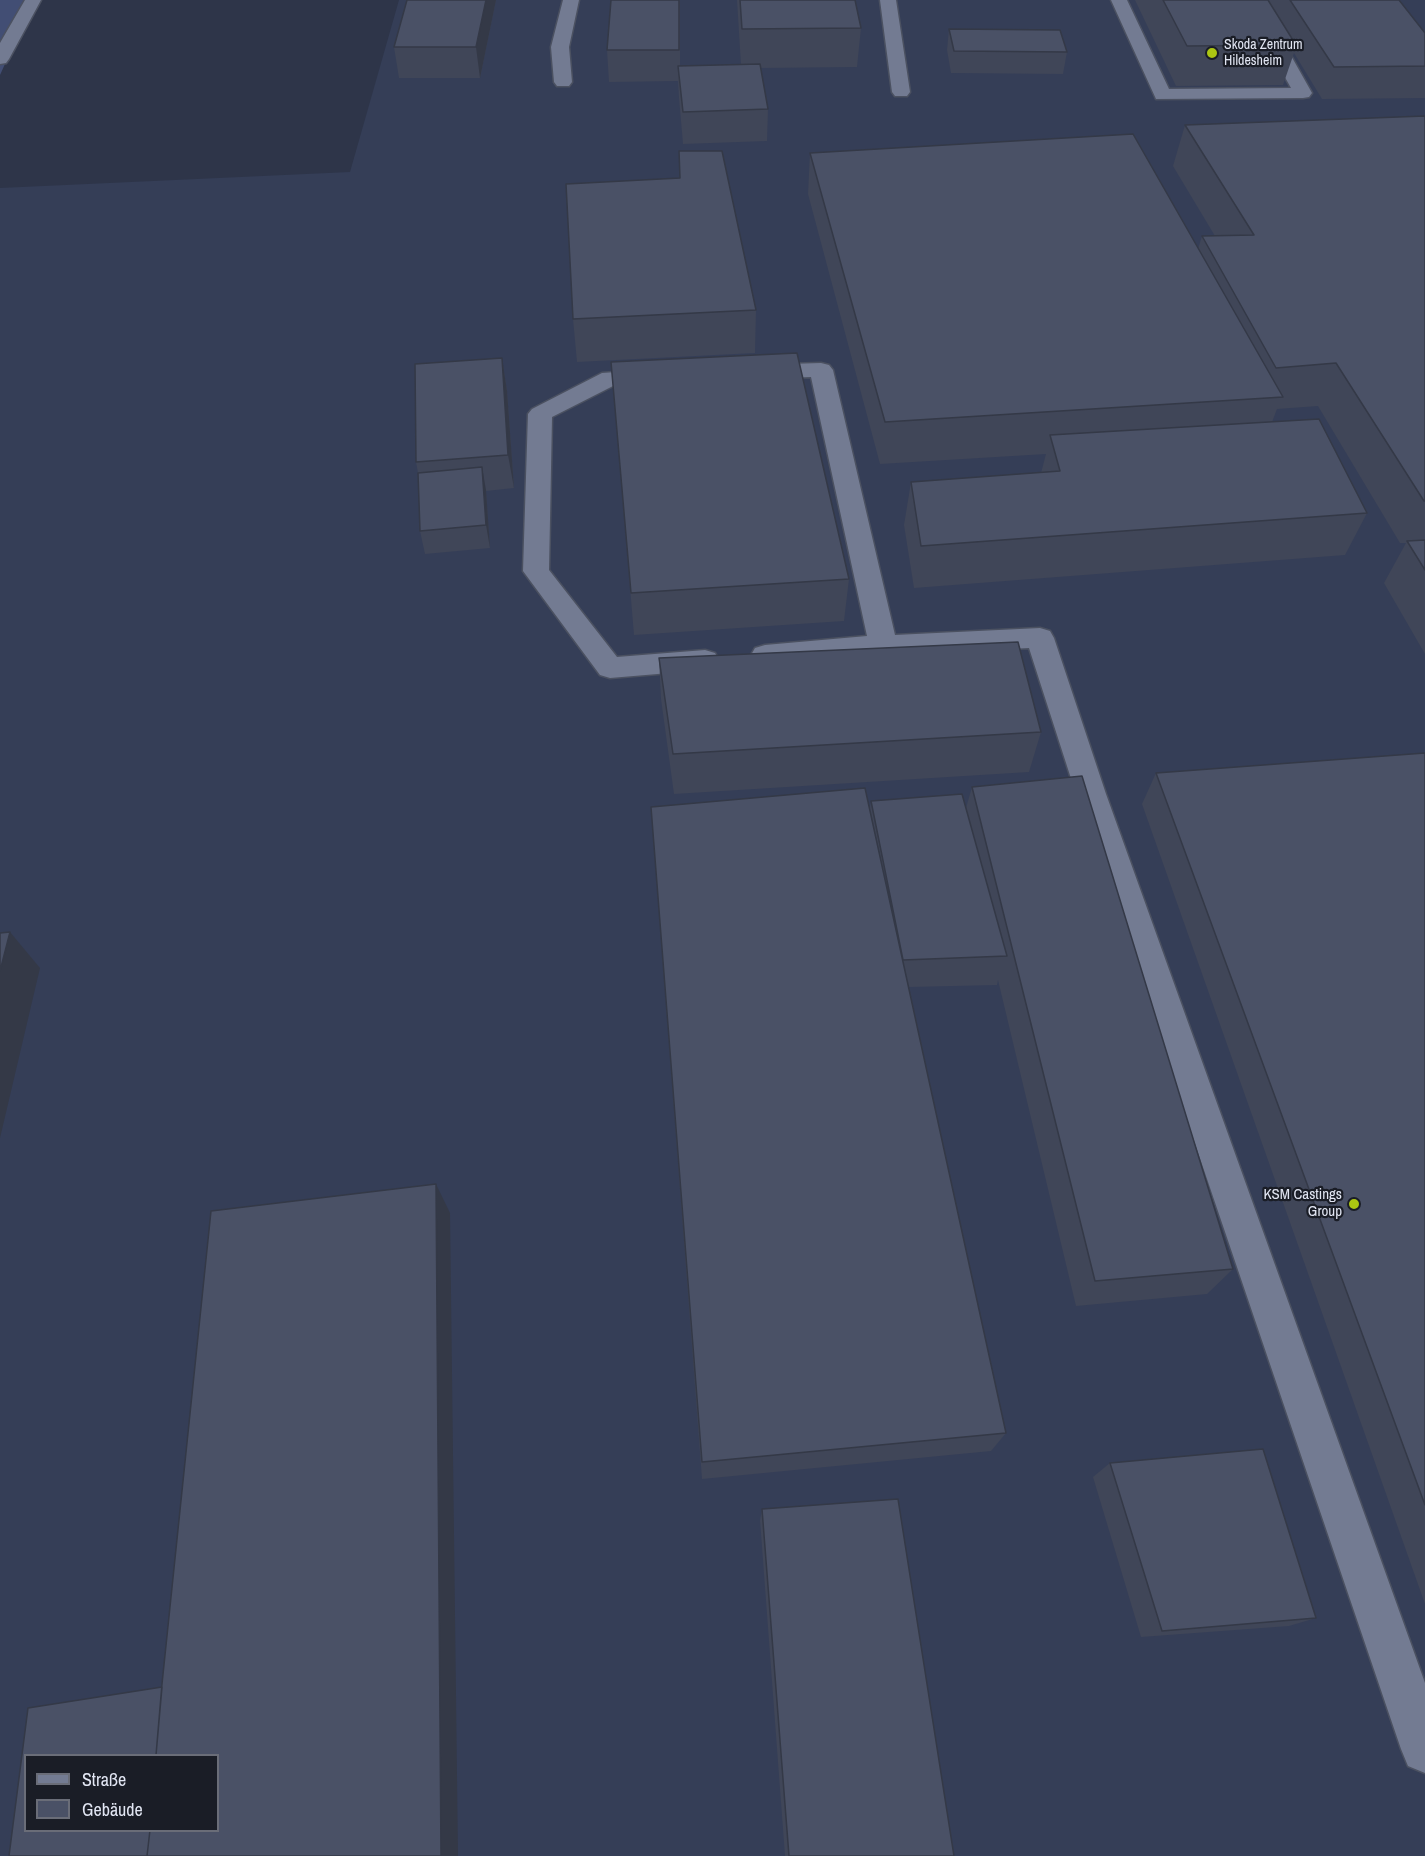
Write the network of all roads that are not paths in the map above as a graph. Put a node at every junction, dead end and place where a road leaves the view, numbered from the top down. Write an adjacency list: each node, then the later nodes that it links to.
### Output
1 (33, 0): 6 (lane)
2 (571, 0): 7 (lane)
3 (888, 0): 8 (lane)
4 (1119, 0): 5 (lane)
5 (1265, 25)
6 (0, 59)
7 (563, 82)
8 (901, 92)
9 (727, 373): 11 (lane)
10 (680, 375): 11 (lane)
11 (883, 645): 12 (lane)
12 (1425, 1749)

